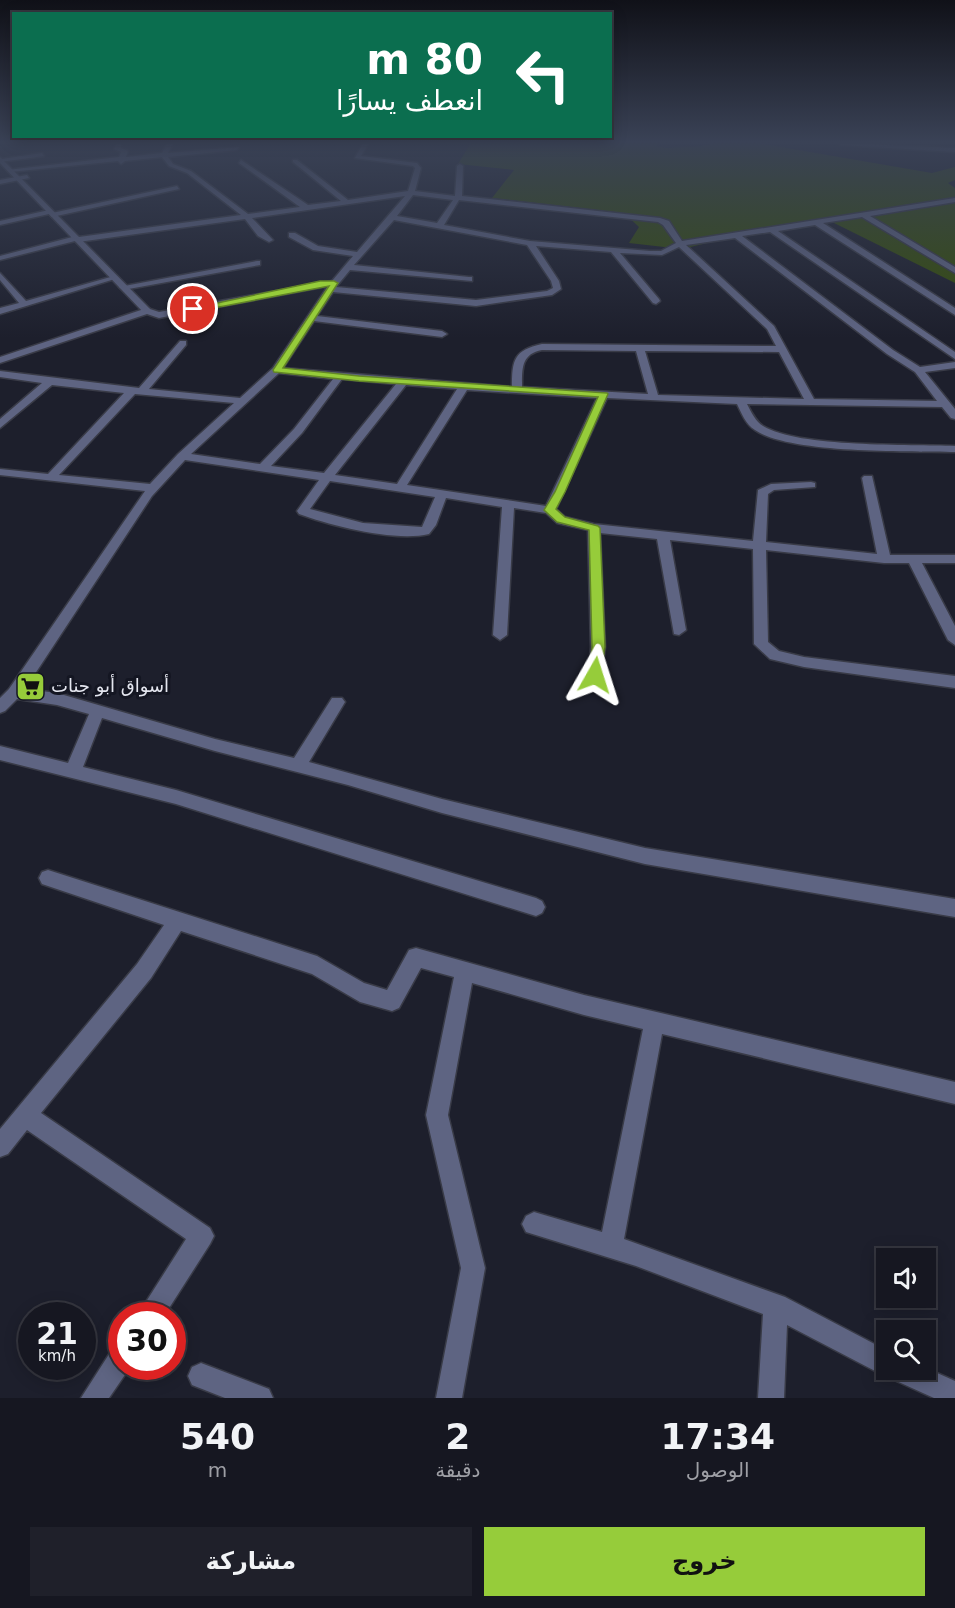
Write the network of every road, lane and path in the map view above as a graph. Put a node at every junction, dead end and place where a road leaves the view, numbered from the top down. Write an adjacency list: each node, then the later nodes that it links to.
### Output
1 (46, 208): 10 (street)
2 (75, 208): 10 (street)
3 (237, 208): 12 (street)
4 (315, 208): 9 (street)
5 (398, 208): 13 (street)
6 (451, 208): 16 (street)
7 (557, 208): 23 (street)
8 (905, 208): 11 (street)
9 (309, 209): 12 (street)
10 (51, 213): 14 (street); 20 (street)
11 (864, 215): 15 (street); 29 (street)
12 (248, 217): 20 (street); 21 (street)
13 (391, 217): 16 (street); 25 (street)
14 (0, 223)
15 (817, 223): 17 (street); 41 (street)
16 (439, 226): 22 (street)
17 (772, 230): 19 (street); 47 (street)
18 (292, 235): 25 (street)
19 (736, 235): 23 (street); 51 (street)
20 (77, 239): 26 (street); 31 (street)
21 (269, 240)
22 (530, 243): 24 (street); 33 (street)
23 (681, 244): 24 (street); 46 (street)
24 (613, 249): 37 (street)
25 (359, 255): 28 (street)
26 (0, 258)
27 (257, 263): 34 (street)
28 (348, 267): 32 (street); 33 (street)
29 (955, 271)
30 (0, 275): 35 (street)
31 (114, 278): 34 (street); 38 (street)
32 (470, 279)
33 (332, 286): 40 (street); 42 (street)
34 (123, 287): 40 (street)
35 (12, 290): 36 (street); 38 (street)
36 (0, 294)
37 (656, 301)
38 (24, 304): 39 (street)
39 (0, 311)
40 (147, 311): 48 (street)
41 (955, 312)
42 (313, 318): 43 (street); 50 (street)
43 (442, 334)
44 (183, 343): 58 (street)
45 (640, 348): 46 (street); 57 (street); 60 (street)
46 (783, 349): 63 (street)
47 (955, 356)
48 (0, 360)
49 (955, 364): 51 (street)
50 (277, 370): 53 (street); 61 (street)
51 (918, 370): 64 (street)
52 (0, 374): 54 (street)
53 (339, 376): 55 (street); 69 (street)
54 (49, 382): 58 (street); 66 (street)
55 (403, 382): 56 (street); 72 (street)
56 (464, 386): 57 (street); 76 (street)
57 (517, 389): 59 (street)
58 (136, 391): 61 (street); 71 (street)
59 (603, 394): 60 (street); 79 (street)
60 (654, 397): 62 (street)
61 (243, 401): 68 (street)
62 (740, 401): 63 (street); 67 (street)
63 (810, 401): 64 (street)
64 (944, 404): 65 (street)
65 (955, 416)
66 (0, 425)
67 (955, 449)
68 (182, 456): 69 (street); 75 (street)
69 (263, 468): 72 (street)
70 (0, 472): 71 (street)
71 (52, 476): 75 (street)
72 (327, 478): 76 (street); 77 (street)
73 (868, 478): 83 (street)
74 (811, 485): 82 (street)
75 (153, 488): 91 (street)
76 (400, 488): 77 (street)
77 (442, 494): 78 (street)
78 (508, 504): 79 (street); 87 (street)
79 (550, 510): 80 (street)
80 (594, 528): 81 (street); 89 (street)
81 (663, 536): 82 (street); 86 (street)
82 (759, 547): 83 (street); 90 (street)
83 (884, 559): 85 (street)
84 (955, 559): 85 (street)
85 (914, 560): 88 (street)
86 (679, 630)
87 (500, 634)
88 (955, 640)
89 (595, 675)
90 (955, 682)
91 (14, 693): 93 (street); 94 (street)
92 (337, 702): 96 (street)
93 (0, 707)
94 (98, 711): 96 (street); 97 (street)
95 (0, 753): 97 (street)
96 (298, 765): 100 (street)
97 (73, 771): 99 (street)
98 (48, 878): 101 (street)
99 (536, 907)
100 (955, 908)
101 (177, 921): 102 (street); 105 (street)
102 (465, 971): 103 (street); 118 (street)
103 (654, 1022): 104 (street); 108 (street)
104 (955, 1093)
105 (24, 1115): 106 (street); 109 (street)
106 (0, 1146)
107 (534, 1224): 108 (street)
108 (611, 1246): 110 (street)
109 (158, 1302)
110 (776, 1306): 111 (street); 119 (street)
111 (876, 1358)
112 (201, 1376): 117 (street)
113 (108, 1378): 116 (street)
114 (923, 1380): 115 (street)
115 (955, 1395)
116 (94, 1398)
117 (260, 1398)
118 (449, 1398)
119 (771, 1398)

